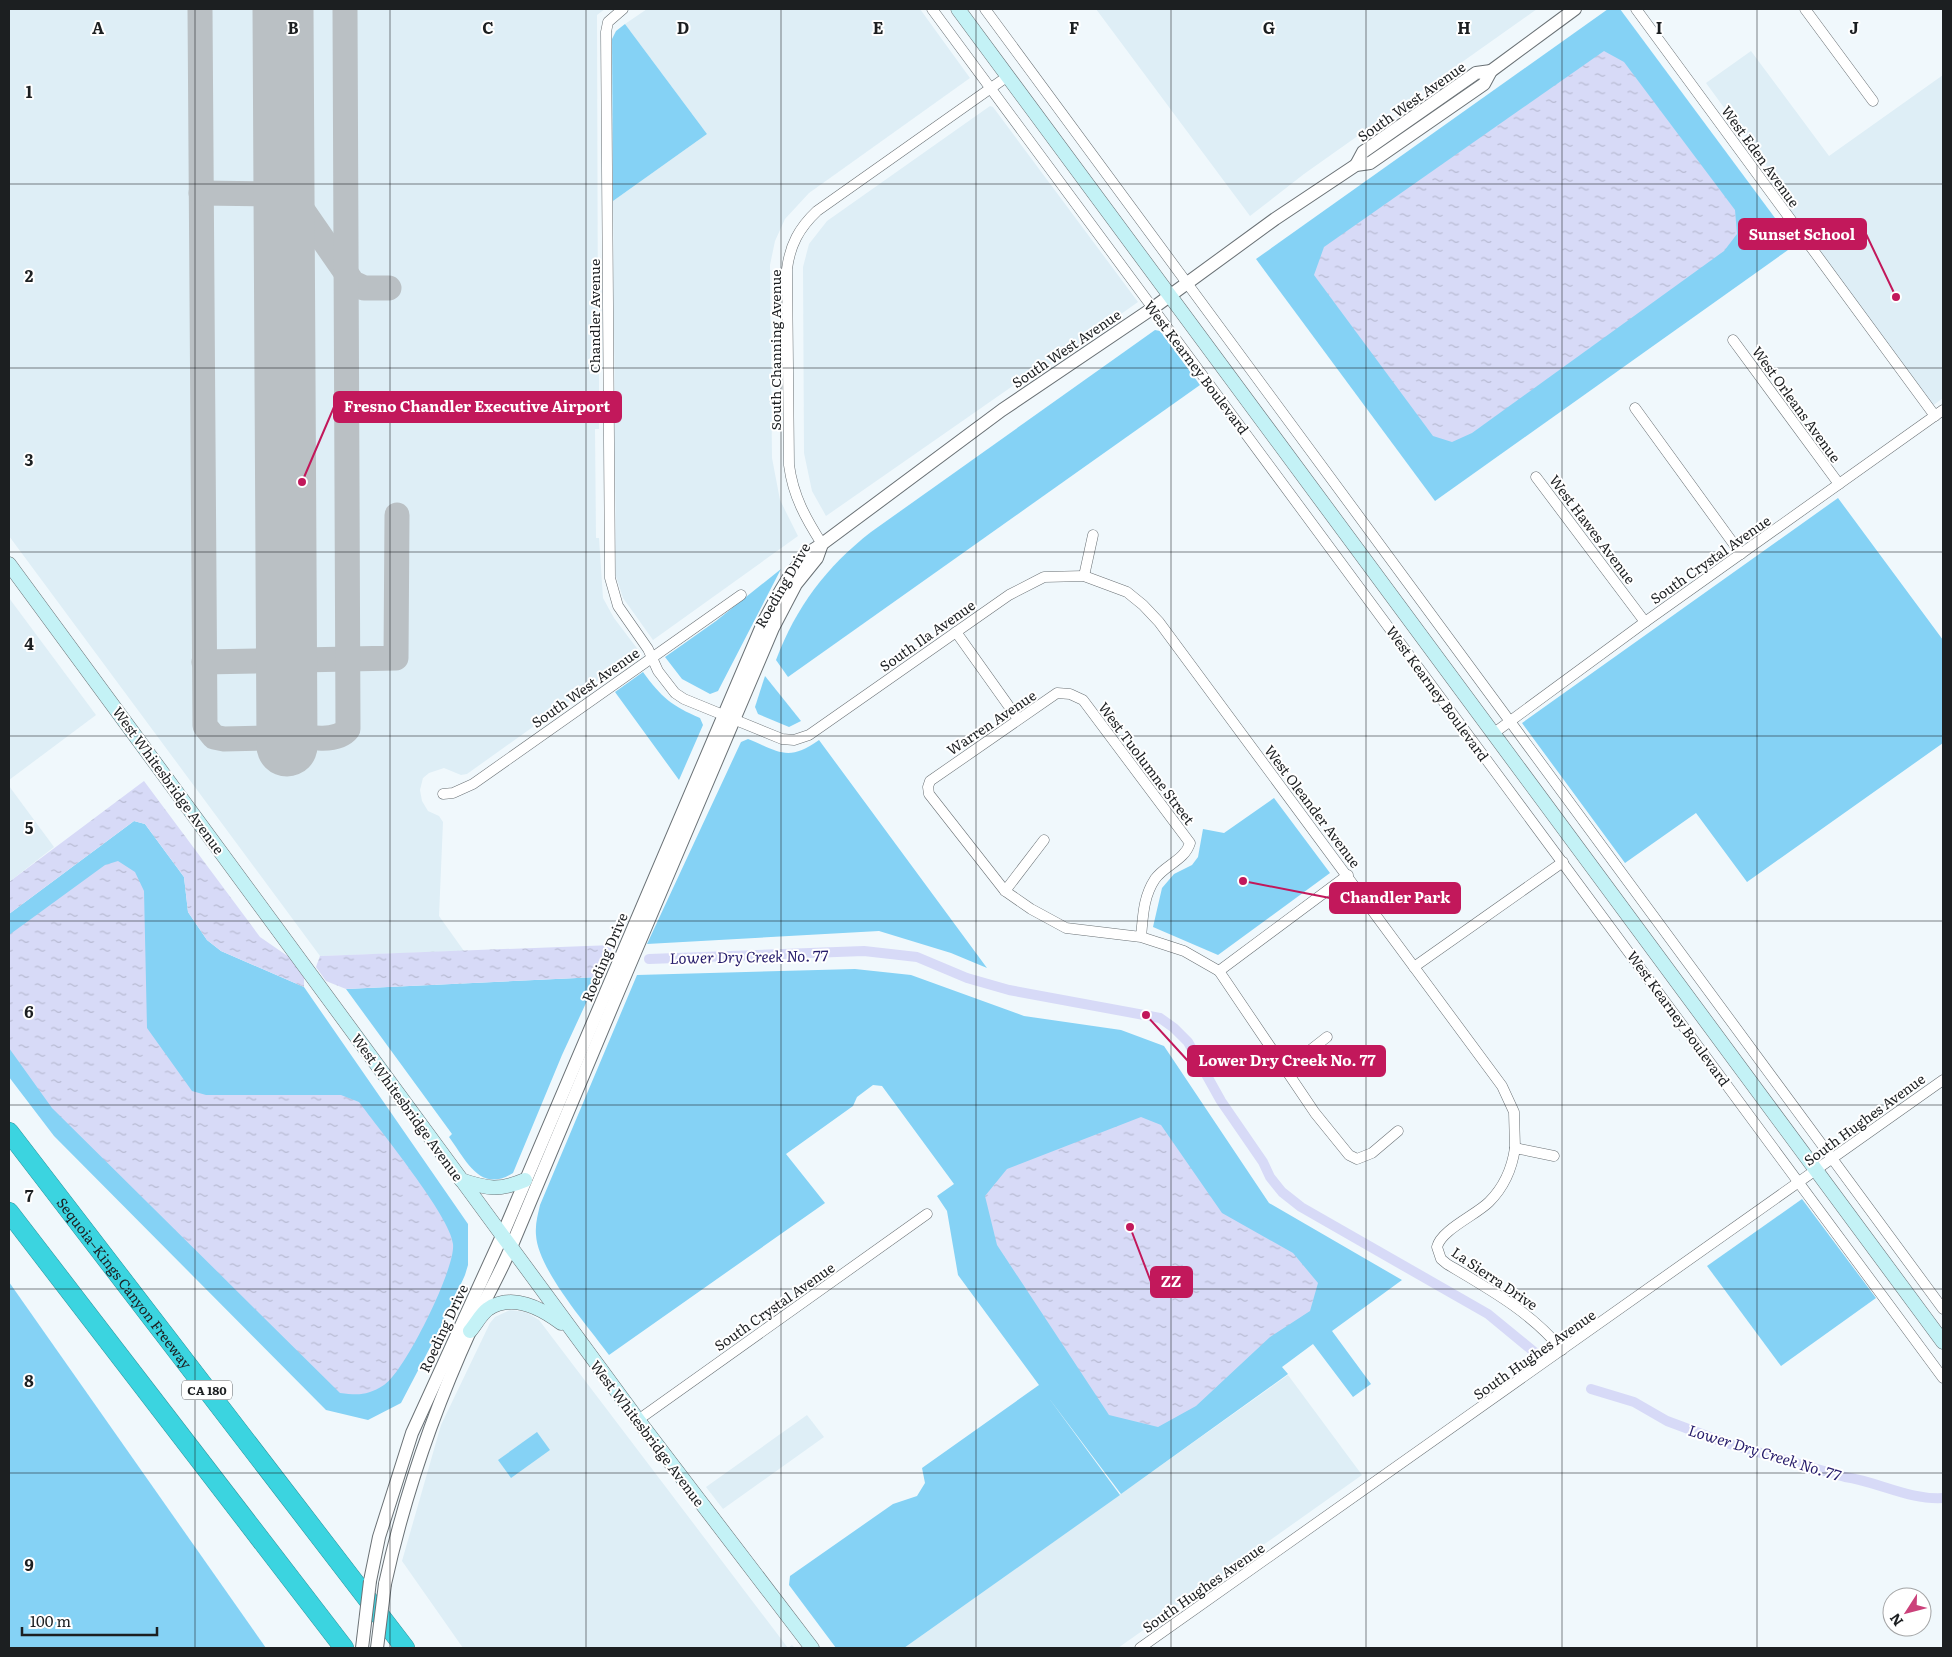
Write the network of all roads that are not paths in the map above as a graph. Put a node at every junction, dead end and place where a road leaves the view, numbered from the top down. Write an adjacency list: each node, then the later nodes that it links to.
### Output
1 (623, 9): 27 (street, Chandler Avenue)
2 (932, 9): 9 (street, West Kearney Boulevard)
3 (958, 9): 8 (main road, West Kearney Boulevard)
4 (985, 9): 11 (street)
5 (1575, 9): 11 (street, South West Avenue)
6 (1636, 9): 16 (street, West Eden Avenue)
7 (1805, 9): 10 (street)
8 (1008, 76): 9 (street, South Channing Avenue); 12 (main road, West Kearney Boulevard)
9 (990, 88): 13 (street, West Kearney Boulevard); 20 (street, South Channing Avenue)
10 (1873, 101)
11 (1187, 282): 12 (street, South West Avenue); 31 (street)
12 (1169, 295): 13 (street, South West Avenue); 32 (main road, West Kearney Boulevard)
13 (1153, 308): 20 (street, South West Avenue); 36 (street, West Kearney Boulevard)
14 (1733, 340): 18 (street, West Orleans Avenue)
15 (1635, 408): 21 (street)
16 (1939, 413): 18 (street, South Crystal Avenue)
17 (1536, 477): 25 (street, West Hawes Avenue)
18 (1839, 484): 21 (street, South Crystal Avenue)
19 (1092, 534): 23 (street)
20 (822, 544): 29 (street, Roeding Drive)
21 (1741, 554): 25 (street, South Crystal Avenue)
22 (9, 564): 51 (main road, West Whitesbridge Avenue)
23 (1084, 576): 26 (street, South Ila Avenue); 37 (street, West Oleander Avenue)
24 (740, 595): 27 (street, South West Avenue)
25 (1645, 622): 31 (street, South Crystal Avenue)
26 (956, 632): 30 (street); 33 (street, South Ila Avenue)
27 (652, 658): 29 (street, Chandler Avenue); 34 (street, South West Avenue)
28 (1083, 700): 30 (street, Warren Avenue); 39 (street, West Tuolumne Street)
29 (729, 717): 33 (street, Chandler Avenue); 52 (street, Roeding Drive); 57 (street, Roeding Drive)
30 (1018, 718): 38 (street, Warren Avenue)
31 (1511, 720): 32 (street, South Crystal Avenue); 49 (street)
32 (1494, 733): 50 (main road, West Kearney Boulevard)
33 (794, 740)
34 (443, 794)
35 (1044, 840): 38 (street)
36 (1563, 862): 40 (street); 53 (street, West Kearney Boulevard)
37 (1348, 876): 40 (street, West Oleander Avenue); 41 (street)
38 (1005, 891): 39 (street)
39 (1141, 937): 41 (street)
40 (1414, 967): 47 (street, West Oleander Avenue)
41 (1219, 971): 43 (street)
42 (1327, 1037): 43 (street)
43 (1285, 1070): 45 (street)
44 (1943, 1080): 49 (street, South Hughes Avenue)
45 (1398, 1131)
46 (9, 1132): 69 (highway, Sequoia–Kings Canyon Freeway / CA 180)
47 (1515, 1148): 48 (street); 58 (street, West Oleander Avenue)
48 (1554, 1156)
49 (1832, 1159): 50 (street, South Hughes Avenue); 59 (street)
50 (1816, 1171): 53 (street, South Hughes Avenue); 62 (main road, West Kearney Boulevard)
51 (461, 1180): 52 (main road); 56 (main road, West Whitesbridge Avenue)
52 (525, 1180): 56 (street, Roeding Drive)
53 (1798, 1184): 63 (street, South Hughes Avenue); 64 (street, West Kearney Boulevard)
54 (9, 1212): 66 (highway)
55 (927, 1214): 65 (street, South Crystal Avenue)
56 (502, 1236): 57 (main road, West Whitesbridge Avenue); 67 (street, Roeding Drive, bridge)
57 (511, 1248): 60 (street, Roeding Drive); 61 (main road, West Whitesbridge Avenue)
58 (1438, 1248): 63 (street, La Sierra Drive)
59 (1943, 1309)
60 (470, 1331): 61 (main road); 68 (street, Roeding Drive, bridge)
61 (572, 1331): 65 (main road, West Whitesbridge Avenue)
62 (1943, 1342)
63 (1562, 1350): 71 (street, South Hughes Avenue)
64 (1943, 1378)
65 (638, 1420): 70 (main road, West Whitesbridge Avenue)
66 (344, 1648)
67 (362, 1648)
68 (377, 1648)
69 (405, 1648)
70 (812, 1648)
71 (1140, 1648)

